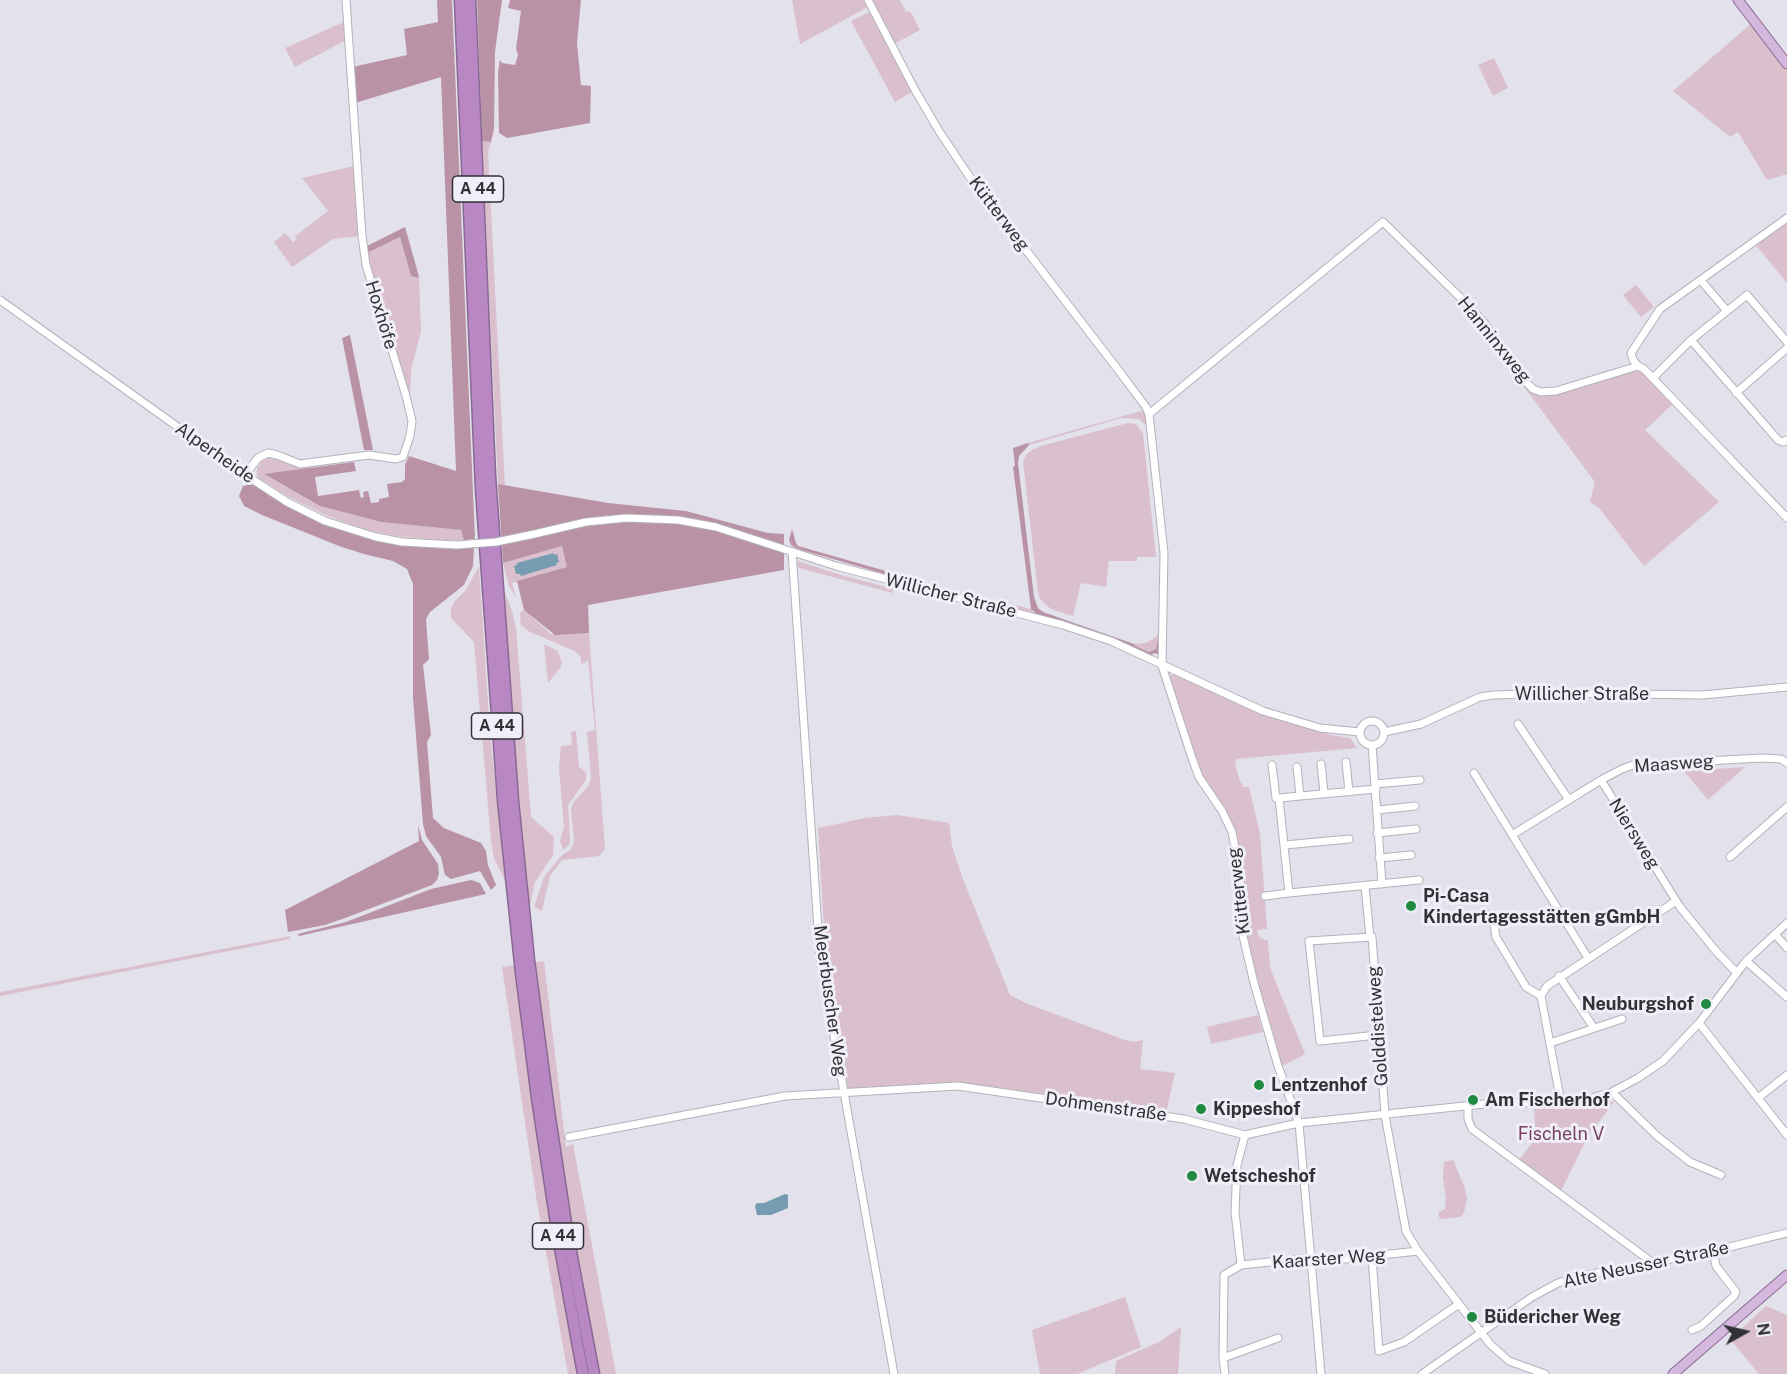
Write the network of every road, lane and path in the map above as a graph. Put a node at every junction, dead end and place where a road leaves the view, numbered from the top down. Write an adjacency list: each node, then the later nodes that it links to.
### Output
1 (346, 0): 19 (street, Hoxhöfe)
2 (460, 0): 101 (highway, A 44)
3 (470, 0): 102 (highway, A 44)
4 (868, 0): 17 (street, Kütterweg)
5 (1738, 0): 6 (main road)
6 (1787, 64)
7 (1787, 218): 14 (street)
8 (1704, 284): 10 (street)
9 (0, 300): 19 (street, Alperheide)
10 (1728, 311): 11 (street); 12 (street)
11 (1691, 340): 15 (street); 16 (street)
12 (1787, 342)
13 (1787, 348): 16 (street)
14 (1638, 366): 15 (street); 17 (street, Hanninxweg)
15 (1653, 378): 20 (street)
16 (1736, 393): 18 (street)
17 (1149, 414): 23 (street, Kütterweg)
18 (1787, 440)
19 (245, 475): 21 (street, Alperheide, bridge)
20 (1787, 518)
21 (530, 535): 22 (street, Willicher Straße)
22 (792, 552): 23 (street, Willicher Straße); 78 (street, Meerbuscher Weg)
23 (1162, 666): 26 (street, Willicher Straße); 83 (street, Kütterweg)
24 (1787, 687): 27 (street, Willicher Straße)
25 (1518, 724): 42 (street)
26 (1359, 732): 27 (street); 28 (street)
27 (1384, 732): 28 (street)
28 (1372, 745): 37 (street)
29 (1346, 762): 38 (street)
30 (1787, 763): 36 (street, Maasweg)
31 (1321, 764): 39 (street)
32 (1272, 765): 41 (street)
33 (1297, 766): 40 (street)
34 (1474, 773): 48 (street)
35 (1420, 780): 37 (street)
36 (1601, 780): 42 (street, Maasweg); 59 (street, Niersweg)
37 (1376, 787): 38 (street); 45 (street)
38 (1349, 792): 39 (street)
39 (1324, 793): 40 (street)
40 (1300, 795): 41 (street)
41 (1279, 798): 50 (street)
42 (1569, 800): 48 (street, Maasweg)
43 (1415, 806): 45 (street)
44 (1787, 807): 52 (street)
45 (1378, 810): 47 (street)
46 (1416, 829): 47 (street)
47 (1377, 833): 53 (street)
48 (1512, 835): 65 (street)
49 (1349, 839): 50 (street)
50 (1285, 845): 57 (street)
51 (1411, 855): 53 (street)
52 (1730, 857)
53 (1379, 858): 55 (street)
54 (1419, 880): 55 (street)
55 (1382, 884): 56 (street)
56 (1365, 886): 57 (street); 63 (street, Golddistelweg)
57 (1289, 893): 58 (street)
58 (1265, 896)
59 (1676, 901): 65 (street); 67 (street, Niersweg)
60 (1486, 913): 69 (street)
61 (1787, 924): 62 (street, Dohmenstraße)
62 (1775, 934): 64 (street); 66 (street, Dohmenstraße)
63 (1371, 937): 74 (street, Golddistelweg); 74 (street)
64 (1787, 948)
65 (1588, 958): 68 (street)
66 (1746, 961): 67 (street, Dohmenstraße); 70 (street)
67 (1736, 972): 72 (street, Dohmenstraße)
68 (1559, 976): 69 (street); 73 (street)
69 (1541, 996): 75 (street)
70 (1787, 997)
71 (1622, 1019): 73 (street)
72 (1699, 1023): 77 (street, Dohmenstraße); 79 (street)
73 (1594, 1028): 75 (street)
74 (1378, 1035): 82 (street, Golddistelweg)
75 (1550, 1043): 80 (street)
76 (1787, 1075): 79 (street)
77 (1612, 1092): 80 (street, Dohmenstraße); 87 (street)
78 (844, 1093): 84 (street, Dohmenstraße); 86 (street, Dohmenstraße); 103 (street, Meerbuscher Weg)
79 (1758, 1098): 85 (street)
80 (1561, 1103): 81 (street, Dohmenstraße)
81 (1468, 1105): 82 (street, Dohmenstraße); 93 (street)
82 (1385, 1115): 83 (street, Dohmenstraße); 89 (street)
83 (1299, 1123): 84 (street, Dohmenstraße); 92 (street, Kütterweg)
84 (1245, 1135): 94 (street)
85 (1787, 1135)
86 (569, 1137)
87 (1721, 1175)
88 (1787, 1233): 90 (street, Alte Neusser Straße)
89 (1418, 1251): 91 (street, Kaarster Weg); 96 (street)
90 (1713, 1251): 93 (street, Alte Neusser Straße); 97 (street)
91 (1372, 1257): 92 (street, Kaarster Weg); 96 (street)
92 (1312, 1260): 94 (street, Kaarster Weg); 105 (street, Kütterweg)
93 (1653, 1263): 98 (street, Alte Neusser Straße)
94 (1241, 1265): 100 (street)
95 (1787, 1275): 108 (main road)
96 (1459, 1304): 98 (street)
97 (1692, 1330)
98 (1482, 1334): 106 (street, Alte Neusser Straße); 107 (street)
99 (1278, 1338): 100 (street)
100 (1223, 1358): 104 (street)
101 (584, 1374)
102 (594, 1374)
103 (894, 1374)
104 (1225, 1374)
105 (1321, 1374)
106 (1422, 1374)
107 (1544, 1374)
108 (1673, 1374)

